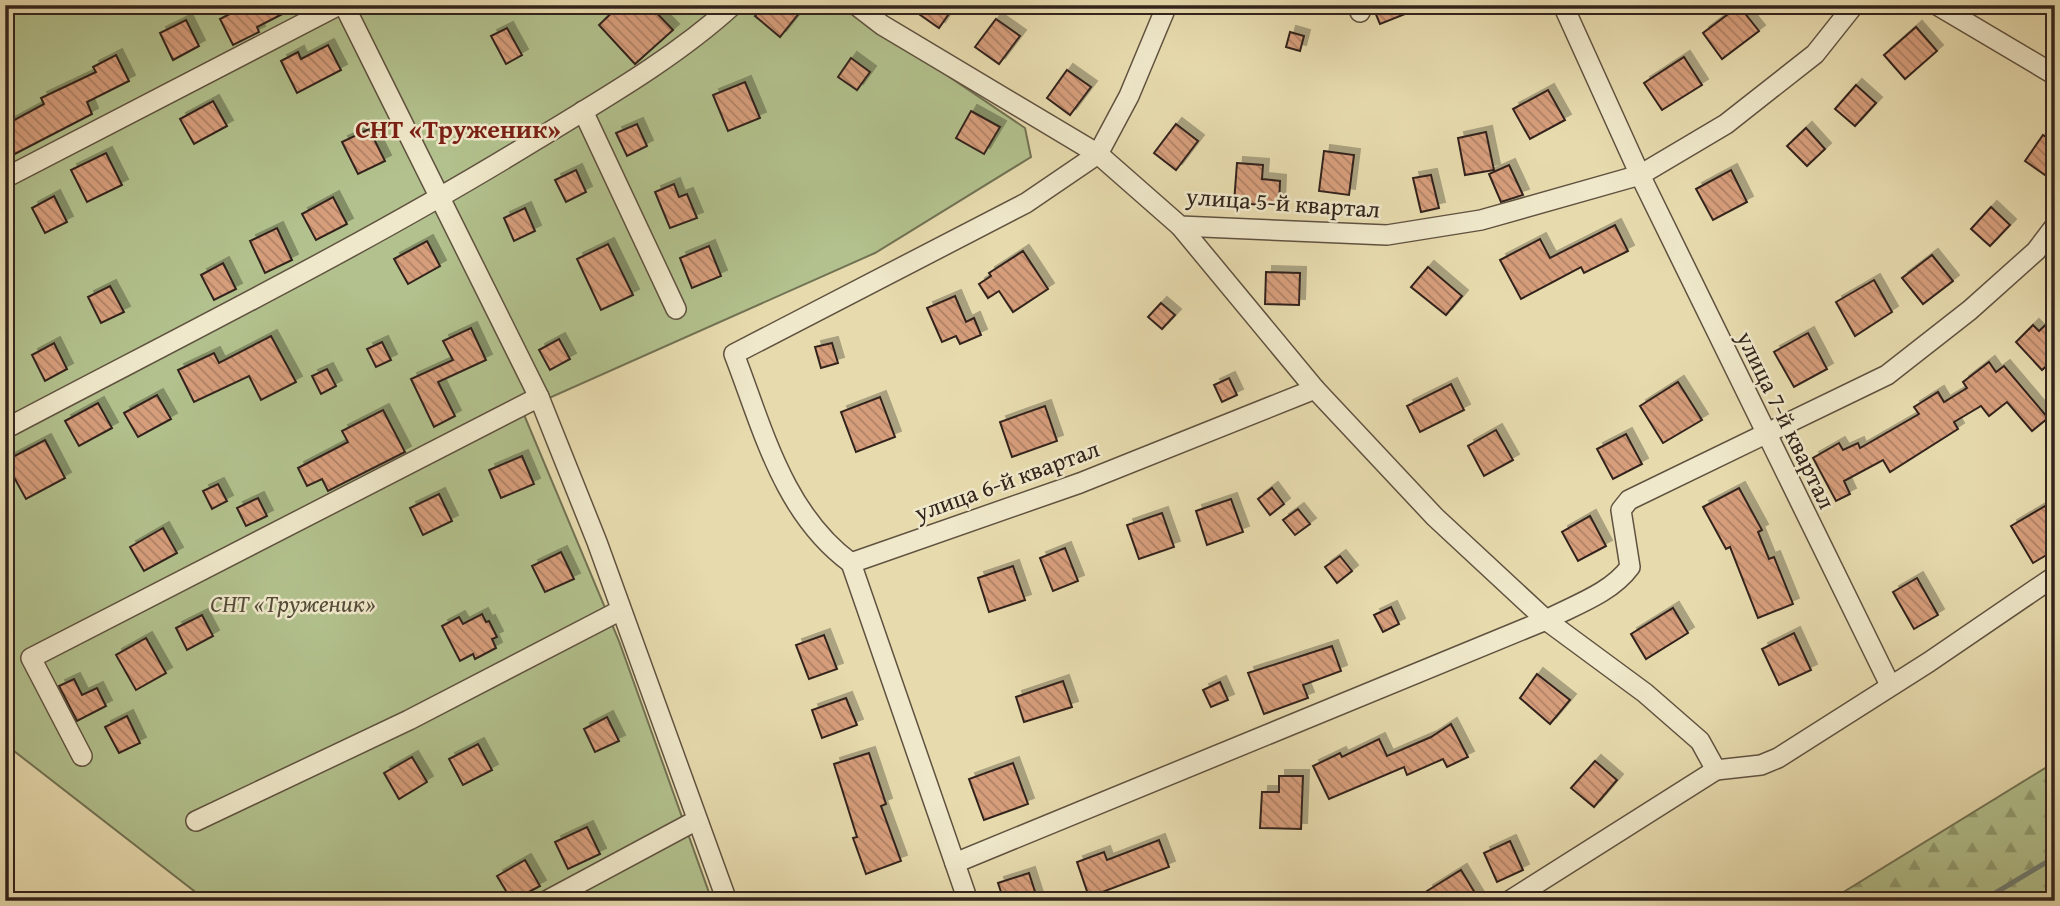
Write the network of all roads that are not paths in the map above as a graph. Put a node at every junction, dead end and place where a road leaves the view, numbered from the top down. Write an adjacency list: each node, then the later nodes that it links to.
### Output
1 (341, 5): 12 (street); 13 (street)
2 (733, 5): 9 (street)
3 (856, 5): 10 (street, улица 5-й квартал)
4 (1167, 5): 10 (street)
5 (1563, 5): 11 (street, улица 7-й квартал)
6 (1854, 5): 11 (street, улица 5-й квартал)
7 (1937, 5): 8 (street)
8 (2055, 75)
9 (583, 111): 13 (street); 16 (street)
10 (1098, 154): 14 (street, улица 5-й квартал); 21 (street)
11 (1640, 175): 14 (street, улица 5-й квартал); 20 (street, улица 7-й квартал)
12 (5, 178)
13 (442, 198): 18 (street); 19 (street)
14 (1180, 226): 17 (street)
15 (2055, 226): 20 (street)
16 (676, 309)
17 (1315, 389): 21 (street, улица 6-й квартал); 24 (street)
18 (539, 397): 23 (street); 26 (street)
19 (5, 429)
20 (1765, 434): 24 (street); 25 (street, улица 7-й квартал)
21 (851, 563): 30 (street)
22 (2055, 576): 25 (street)
23 (621, 610): 28 (street); 29 (street)
24 (1546, 620): 27 (street); 30 (street)
25 (1890, 685): 27 (street)
26 (82, 756)
27 (1716, 770): 34 (street)
28 (697, 820): 31 (street); 32 (street)
29 (196, 821)
30 (955, 863): 33 (street)
31 (546, 901)
32 (727, 901)
33 (968, 901)
34 (1509, 901)

